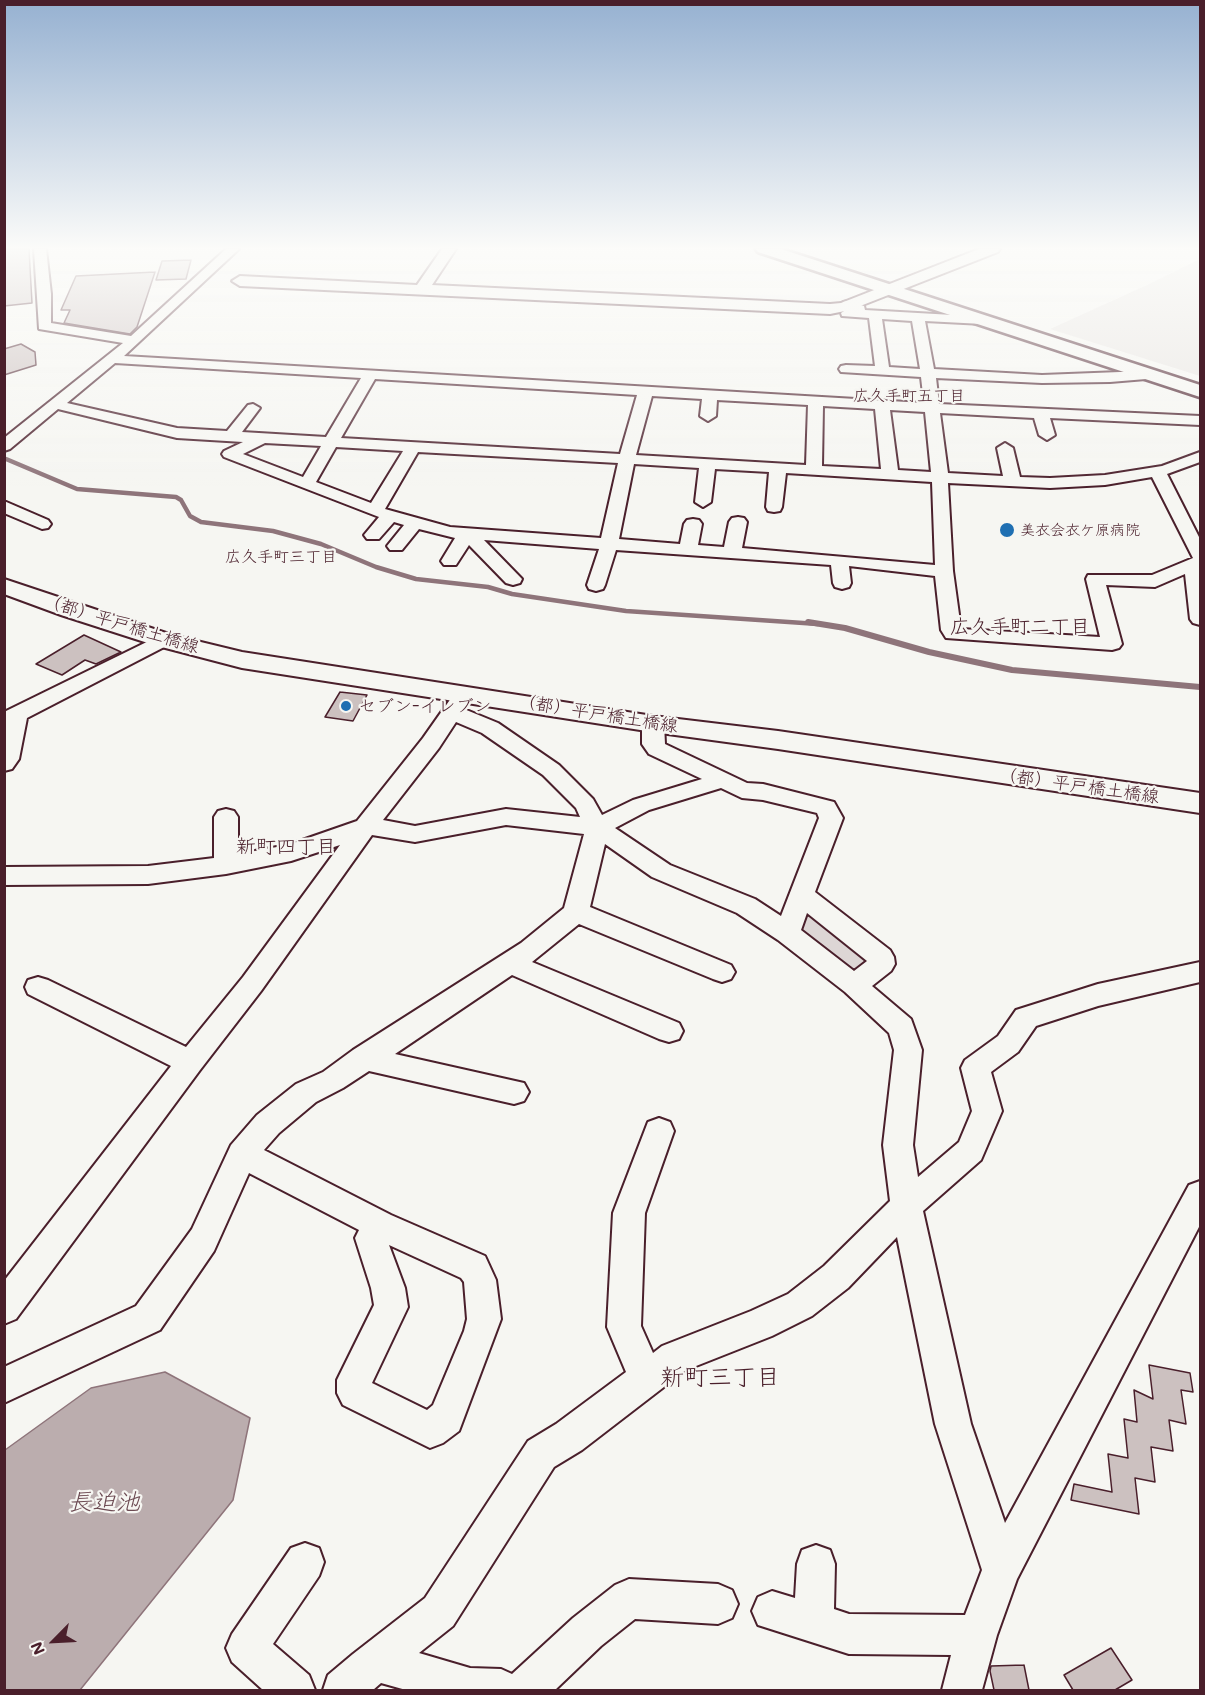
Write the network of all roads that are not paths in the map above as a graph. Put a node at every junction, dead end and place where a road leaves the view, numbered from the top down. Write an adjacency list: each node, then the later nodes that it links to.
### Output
1 (57, 328): 6 (street)
2 (148, 328): 6 (street)
3 (877, 328): 9 (street)
4 (920, 328): 11 (street)
5 (1007, 328): 12 (highway)
6 (134, 341): 7 (street)
7 (110, 358): 10 (street); 17 (street)
8 (846, 369): 9 (street)
9 (883, 372): 11 (street)
10 (371, 374): 13 (street); 27 (street)
11 (928, 374): 12 (street); 20 (street)
12 (1146, 375): 14 (highway)
13 (646, 390): 15 (street); 32 (street)
14 (1200, 391)
15 (710, 394): 16 (street); 22 (street)
16 (816, 401): 18 (street); 35 (street)
17 (54, 404): 25 (street); 28 (street)
18 (882, 405): 20 (street); 37 (street)
19 (253, 408): 25 (street)
20 (931, 408): 21 (street); 38 (street)
21 (1041, 414): 23 (street); 24 (street)
22 (708, 416)
23 (1200, 422)
24 (1047, 435)
25 (231, 436): 26 (street)
26 (263, 438): 27 (street); 40 (street)
27 (333, 441): 29 (street); 40 (street)
28 (4, 446)
29 (414, 446): 32 (street); 44 (street)
30 (1005, 448): 39 (street)
31 (1200, 457): 36 (street)
32 (627, 458): 33 (street); 51 (street)
33 (708, 463): 34 (street); 41 (street)
34 (778, 467): 35 (street); 43 (street)
35 (814, 470): 37 (street)
36 (1158, 472): 39 (street); 57 (street)
37 (890, 474): 38 (street)
38 (940, 477): 39 (street); 58 (street)
39 (1013, 482)
40 (306, 484): 44 (street)
41 (703, 502)
42 (4, 506): 47 (street)
43 (774, 507)
44 (383, 513): 45 (street); 50 (street)
45 (415, 522): 49 (street); 52 (street)
46 (738, 522): 54 (street)
47 (42, 524)
48 (693, 524): 53 (street)
49 (467, 533): 51 (street); 56 (street); 59 (street)
50 (373, 535)
51 (609, 544): 53 (street); 61 (street)
52 (396, 546)
53 (688, 550): 54 (street)
54 (732, 553): 55 (street)
55 (839, 560): 58 (street); 60 (street)
56 (450, 561)
57 (1198, 561): 58 (street); 63 (street)
58 (945, 571)
59 (513, 579)
60 (842, 583)
61 (596, 585)
62 (4, 586): 64 (street, （都）平戸橋土橋線)
63 (1200, 619)
64 (163, 640): 65 (street, （都）平戸橋土橋線); 66 (street)
65 (458, 703): 67 (street, （都）平戸橋土橋線); 72 (street); 73 (street)
66 (11, 718): 68 (street)
67 (653, 724): 69 (street); 70 (street, （都）平戸橋土橋線)
68 (4, 764)
69 (723, 780): 73 (street); 76 (street)
70 (1200, 803)
71 (226, 817): 74 (street)
72 (368, 826): 73 (street); 74 (street); 86 (street)
73 (597, 827): 77 (street); 78 (street)
74 (226, 866): 75 (street)
75 (4, 876)
76 (802, 896): 78 (street); 82 (street)
77 (576, 912): 79 (street); 80 (street)
78 (787, 933): 82 (street)
79 (509, 963): 84 (street); 85 (street)
80 (722, 972)
81 (1200, 972): 91 (street)
82 (854, 985): 91 (street)
83 (38, 987): 86 (street)
84 (669, 1031)
85 (363, 1058): 87 (street); 89 (street)
86 (190, 1062): 93 (street)
87 (514, 1092)
88 (659, 1131): 94 (street)
89 (242, 1155): 92 (street); 95 (street)
90 (1200, 1195): 98 (street)
91 (906, 1206): 94 (street); 98 (street)
92 (380, 1225): 92 (street)
93 (4, 1308)
94 (646, 1378): 103 (street)
95 (4, 1386)
96 (305, 1562): 104 (street)
97 (816, 1564): 101 (street)
98 (1001, 1570): 102 (street)
99 (717, 1604): 107 (street)
100 (772, 1611): 101 (street)
101 (813, 1623): 102 (street)
102 (977, 1635): 108 (street)
103 (376, 1661): 105 (street); 106 (street)
104 (294, 1690)
105 (343, 1690)
106 (501, 1690)
107 (525, 1690)
108 (962, 1690)

